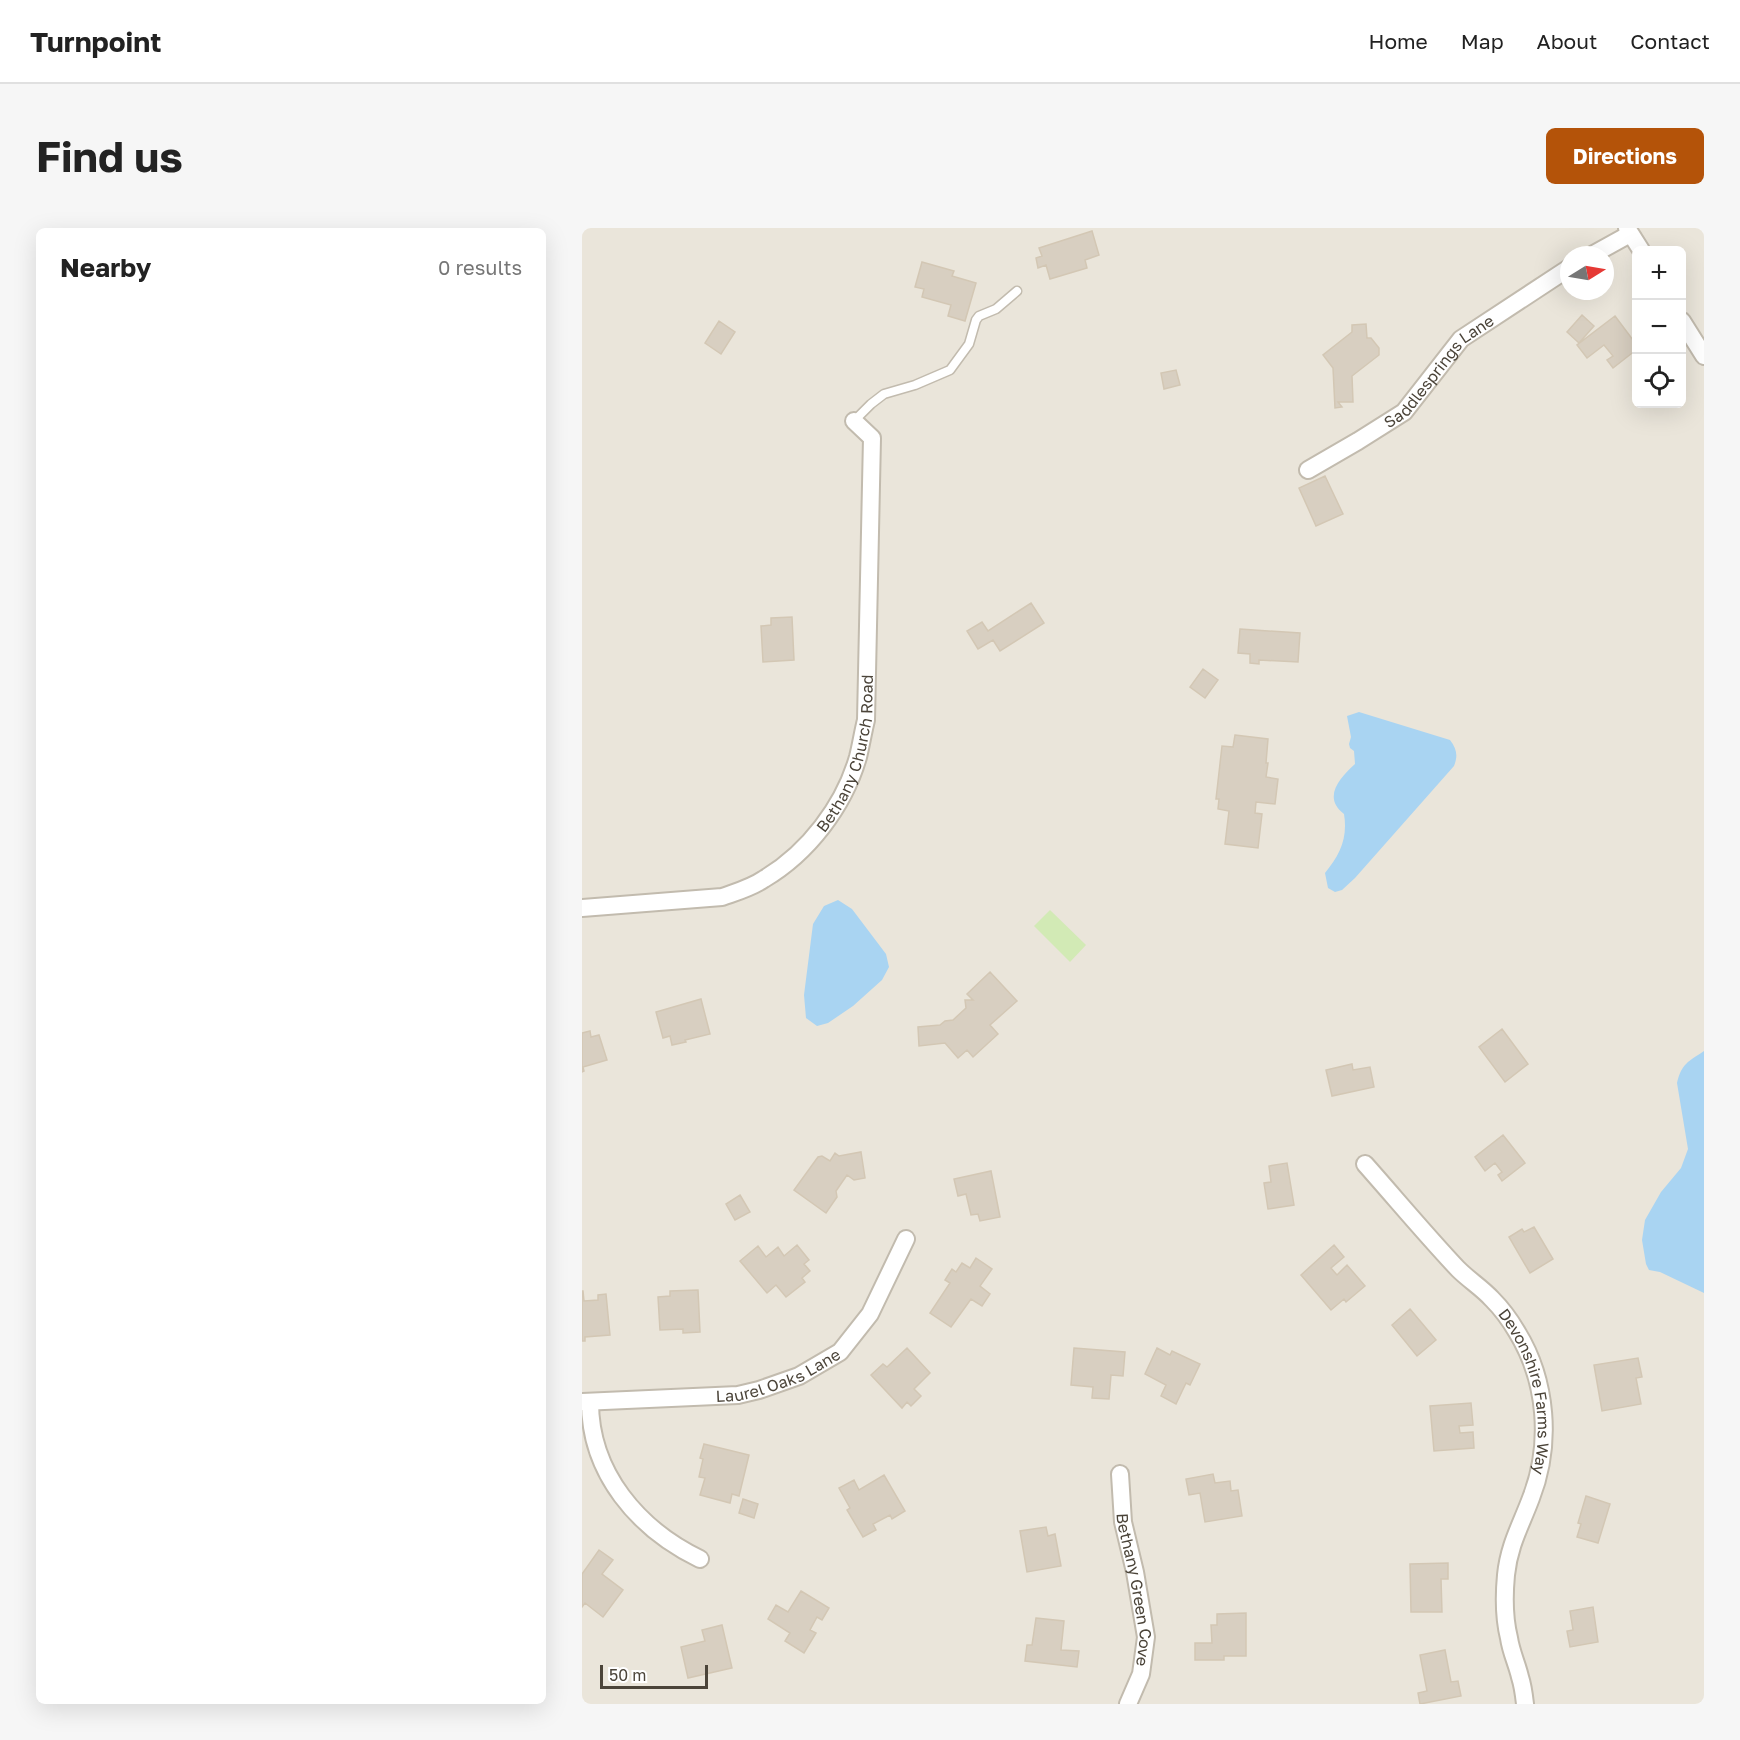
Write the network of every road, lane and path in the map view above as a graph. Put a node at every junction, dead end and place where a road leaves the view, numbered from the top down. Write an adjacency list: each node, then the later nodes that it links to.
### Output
1 (1629, 231): 2 (street); 3 (street)
2 (1606, 246)
3 (1638, 246)
4 (1560, 274): 9 (street, Saddlesprings Lane)
5 (1017, 291): 8 (lane)
6 (1686, 328): 7 (street)
7 (1704, 356)
8 (854, 421): 10 (street, Bethany Church Road)
9 (1308, 470)
10 (582, 909)
11 (1365, 1164): 17 (street, Devonshire Farms Way)
12 (906, 1239): 13 (street, Laurel Oaks Lane)
13 (586, 1402): 15 (street)
14 (1120, 1474): 16 (street, Bethany Green Cove)
15 (700, 1559)
16 (1128, 1704)
17 (1526, 1704)

